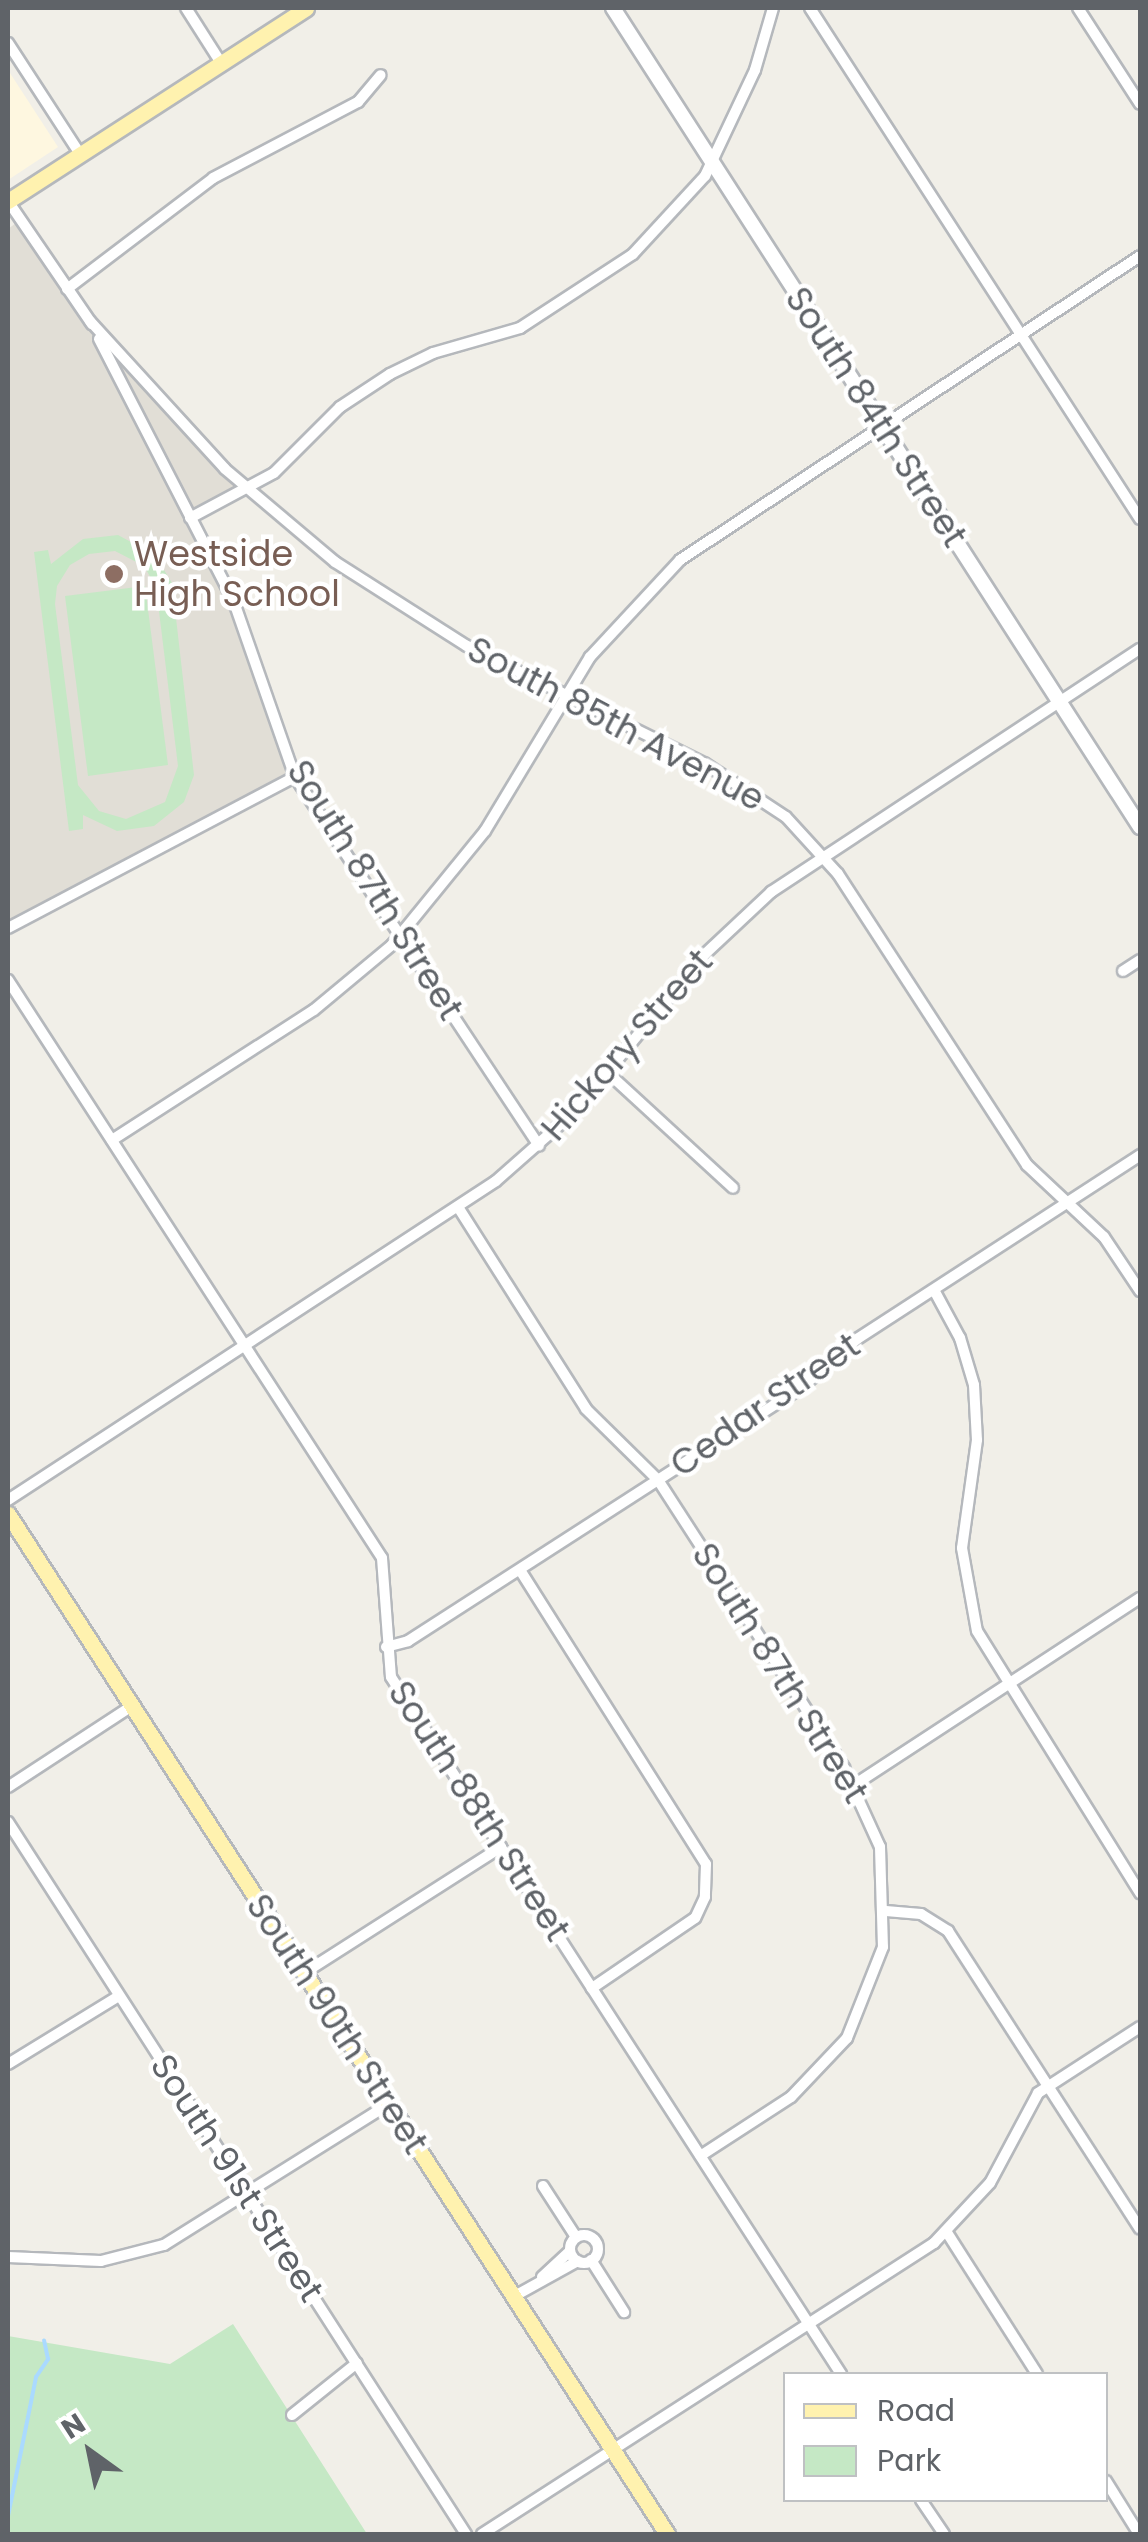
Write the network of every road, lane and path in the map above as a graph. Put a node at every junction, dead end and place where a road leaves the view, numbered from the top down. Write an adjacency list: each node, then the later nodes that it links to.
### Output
1 (186, 8): 8 (street)
2 (306, 8): 8 (main road)
3 (612, 8): 12 (main road, South 84th Street)
4 (773, 8): 12 (street)
5 (810, 8): 17 (street)
6 (1078, 8): 10 (street)
7 (8, 43): 11 (street)
8 (220, 63): 11 (main road)
9 (380, 75): 15 (street)
10 (1140, 104)
11 (80, 154): 13 (main road)
12 (712, 162): 18 (main road, South 84th Street); 19 (street)
13 (8, 201): 15 (street, South 87th Street)
14 (1140, 256): 17 (street)
15 (68, 289): 16 (street, South 87th Street)
16 (90, 321): 19 (street, South 85th Avenue); 20 (street, South 87th Street)
17 (1021, 334): 18 (street); 21 (street)
18 (881, 424): 23 (street); 24 (main road, South 84th Street)
19 (246, 488): 20 (street); 23 (street, South 85th Avenue)
20 (190, 518): 25 (street, South 87th Street)
21 (1140, 519)
22 (1140, 649): 24 (street, Hickory Street)
23 (565, 695): 27 (street, South 85th Avenue); 29 (street)
24 (1060, 702): 26 (main road, South 84th Street); 27 (street, Hickory Street)
25 (295, 776): 28 (street); 29 (street, South 87th Street)
26 (1140, 827)
27 (823, 856): 33 (street, Hickory Street); 38 (street, South 85th Avenue)
28 (8, 928)
29 (401, 934): 34 (street); 35 (street, South 87th Street)
30 (1140, 960): 31 (street)
31 (1124, 971)
32 (8, 980): 34 (street, South 88th Street)
33 (607, 1072): 35 (street, Hickory Street); 37 (street)
34 (112, 1140): 42 (street, South 88th Street)
35 (539, 1146): 39 (street, Hickory Street)
36 (1140, 1155): 38 (street, Cedar Street)
37 (733, 1188)
38 (1066, 1203): 40 (street, Cedar Street); 41 (street, South 85th Avenue)
39 (458, 1207): 42 (street, Hickory Street); 43 (street, South 87th Street)
40 (934, 1290): 43 (street, Cedar Street); 49 (street)
41 (1140, 1291)
42 (245, 1346): 44 (street, Hickory Street); 48 (street, South 88th Street)
43 (658, 1480): 46 (street, Cedar Street); 51 (street, South 87th Street)
44 (8, 1500)
45 (8, 1514): 50 (main road, South 90th Street)
46 (520, 1570): 48 (street, Cedar Street); 58 (street)
47 (1140, 1598): 49 (street)
48 (386, 1647): 54 (street, South 88th Street)
49 (1006, 1685): 51 (street); 55 (street)
50 (132, 1706): 52 (street); 57 (main road, South 90th Street)
51 (854, 1785): 56 (street, South 87th Street)
52 (8, 1787)
53 (8, 1822): 59 (street, South 91st Street)
54 (501, 1847): 57 (street); 58 (street, South 88th Street)
55 (1140, 1893)
56 (886, 1911): 62 (street); 64 (street, South 87th Street)
57 (304, 1973): 63 (main road, South 90th Street)
58 (592, 1988): 64 (street, South 88th Street)
59 (119, 1996): 61 (street); 66 (street, South 91st Street)
60 (1140, 2027): 62 (street)
61 (8, 2064)
62 (1048, 2086): 67 (street); 68 (street)
63 (389, 2104): 66 (street); 73 (main road, South 90th Street)
64 (700, 2156): 75 (street, South 88th Street)
65 (543, 2186): 69 (street)
66 (248, 2195): 71 (street); 76 (street, South 91st Street)
67 (1140, 2229)
68 (946, 2232): 75 (street); 78 (street)
69 (576, 2237): 70 (street); 72 (street)
70 (574, 2256): 72 (street); 73 (street)
71 (8, 2257)
72 (590, 2260): 74 (street)
73 (513, 2297): 80 (main road, South 90th Street)
74 (624, 2312)
75 (808, 2324): 77 (street, South 88th Street); 80 (street)
76 (356, 2364): 79 (street); 83 (street, South 91st Street)
77 (840, 2372)
78 (1037, 2372)
79 (292, 2415)
80 (613, 2451): 84 (street); 85 (main road, South 90th Street)
81 (1108, 2484): 87 (street)
82 (922, 2502): 86 (street)
83 (466, 2534)
84 (482, 2534)
85 (667, 2534)
86 (944, 2534)
87 (1140, 2534)

